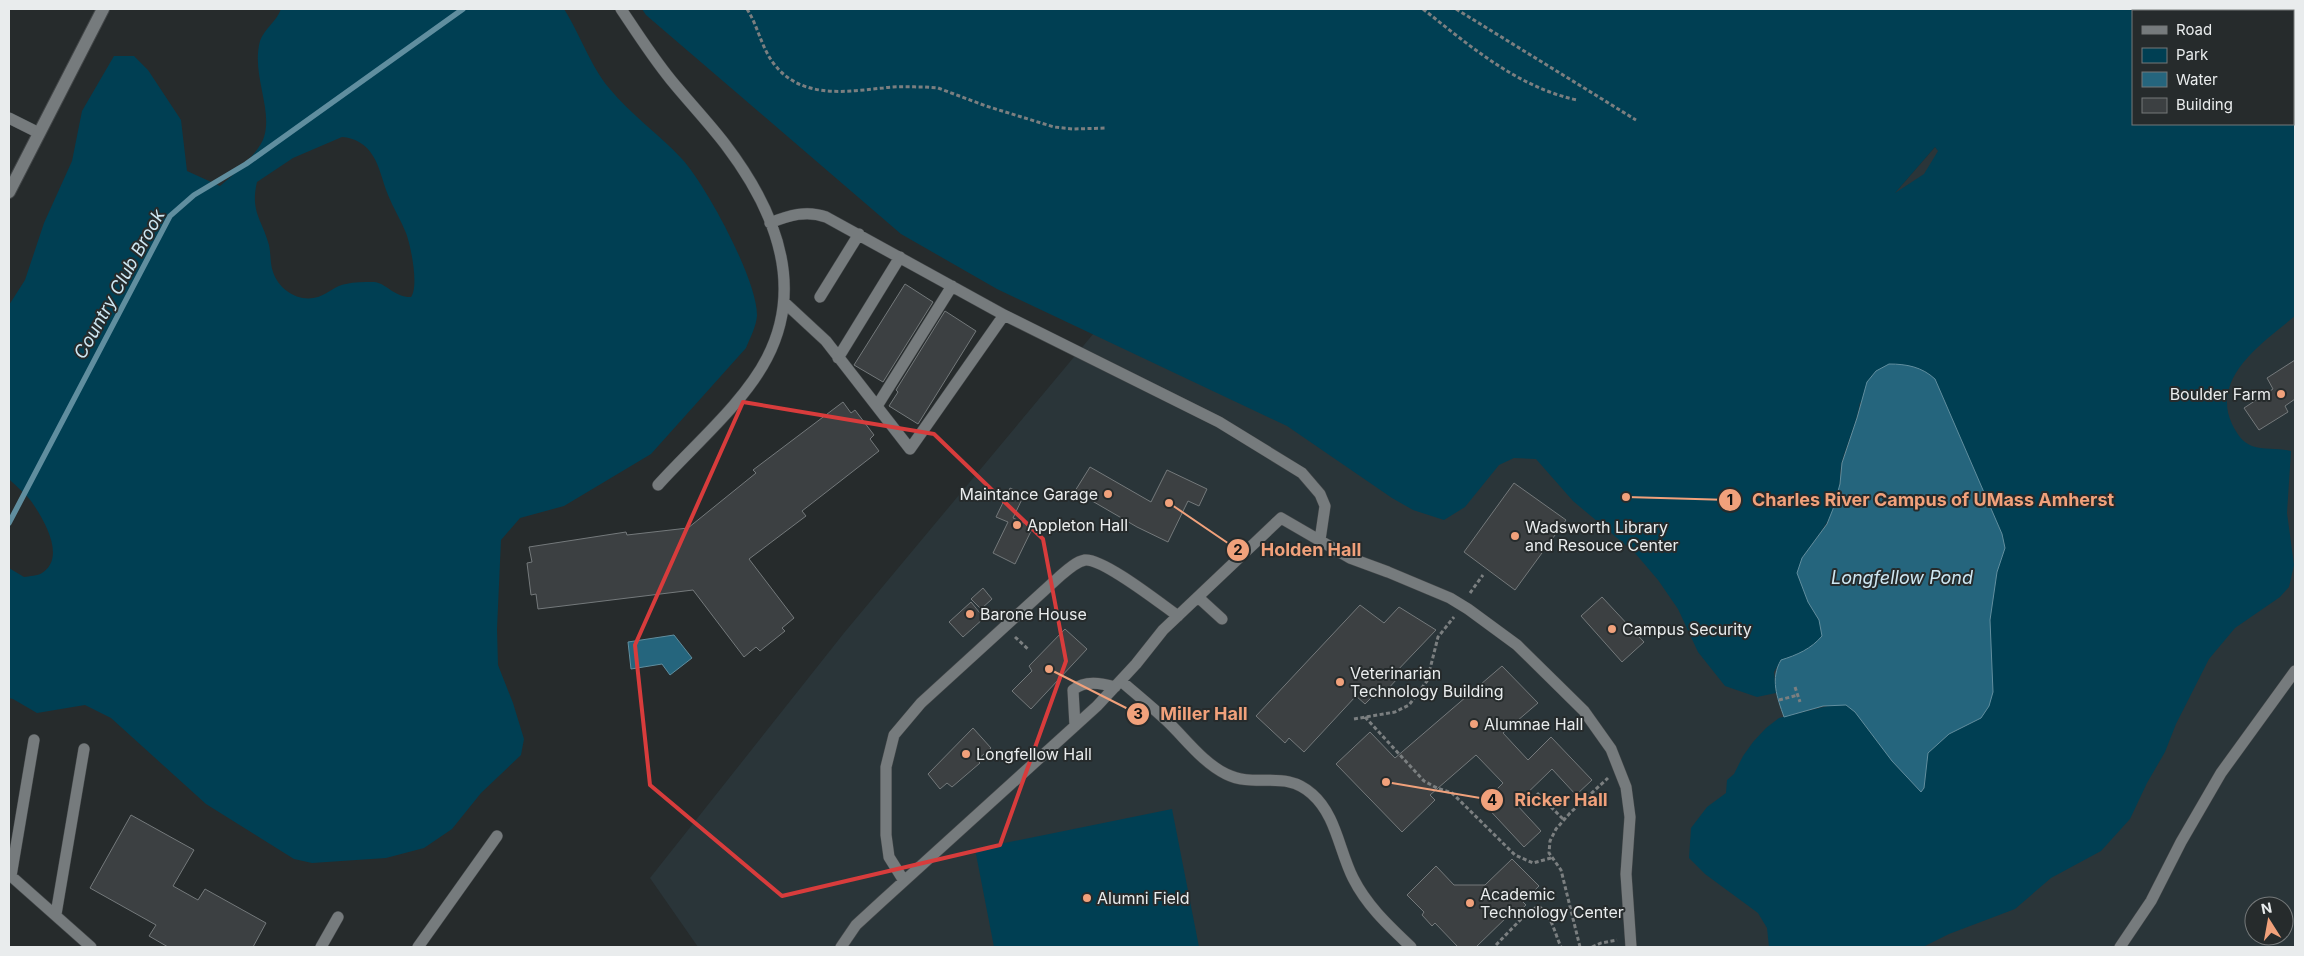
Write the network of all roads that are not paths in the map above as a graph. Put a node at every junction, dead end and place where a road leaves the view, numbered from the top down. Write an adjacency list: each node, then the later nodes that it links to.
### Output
1 (103, 9): 4 (main road)
2 (621, 9): 6 (lane)
3 (9, 118): 4 (lane)
4 (39, 133): 5 (main road)
5 (9, 192)
6 (770, 222): 7 (lane); 11 (lane)
7 (858, 234): 8 (lane); 10 (lane)
8 (900, 256): 9 (lane); 13 (lane)
9 (952, 286): 12 (lane); 14 (lane)
10 (820, 297)
11 (785, 303): 13 (lane); 15 (lane)
12 (1004, 315): 14 (lane); 16 (lane)
13 (838, 358): 14 (lane)
14 (876, 406)
15 (658, 485)
16 (1320, 540): 17 (lane); 29 (lane)
17 (1199, 598): 18 (lane); 19 (lane)
18 (1178, 616): 21 (lane); 26 (lane)
19 (1222, 620)
20 (2295, 671): 35 (lane)
21 (1118, 684): 22 (lane); 22 (lane); 34 (lane)
22 (1075, 726): 26 (lane)
23 (34, 740): 27 (lane)
24 (84, 749): 27 (lane)
25 (497, 836): 32 (lane)
26 (904, 881): 33 (lane)
27 (56, 914): 30 (lane)
28 (338, 917): 31 (lane)
29 (1630, 943)
30 (91, 947)
31 (321, 947)
32 (418, 947)
33 (840, 947)
34 (1412, 947)
35 (2119, 947)

